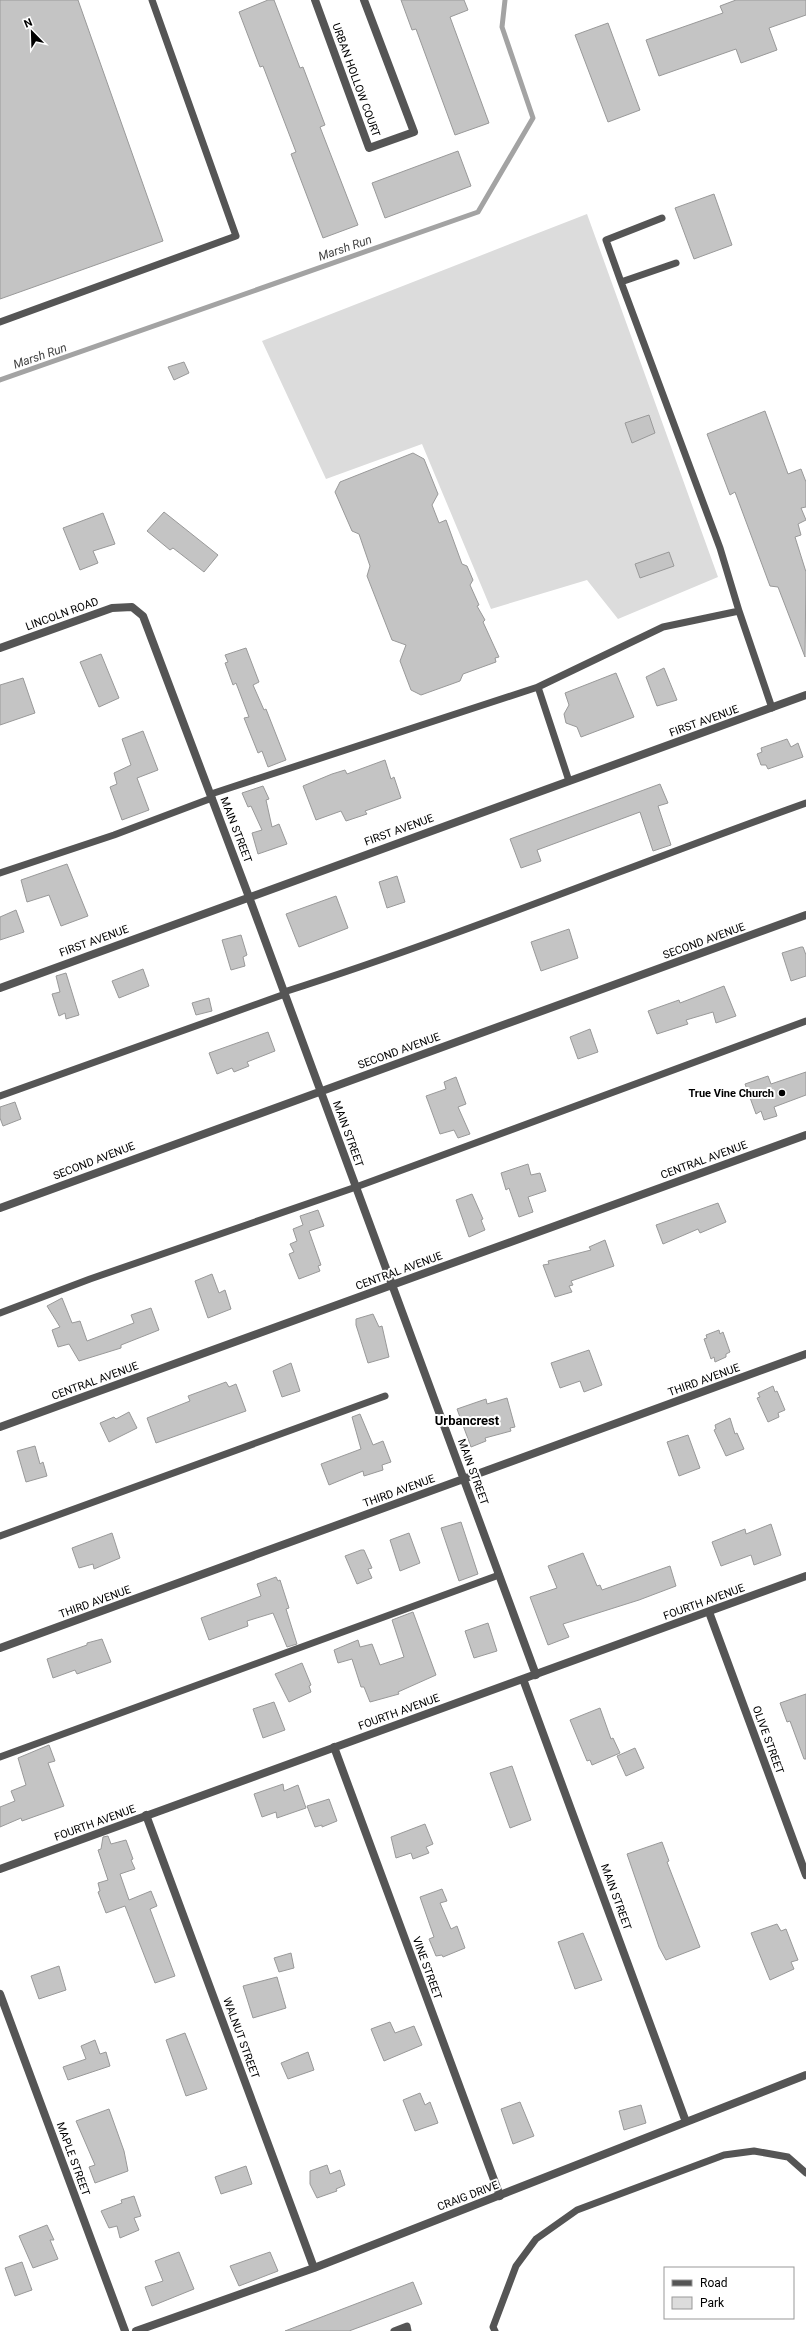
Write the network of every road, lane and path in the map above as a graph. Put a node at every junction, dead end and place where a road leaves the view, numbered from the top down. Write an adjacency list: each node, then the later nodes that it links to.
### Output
1 (152, 0): 7 (lane)
2 (315, 0): 3 (street, URBAN HOLLOW COURT)
3 (364, 0)
4 (662, 218): 6 (lane)
5 (676, 263): 6 (lane)
6 (621, 282): 9 (lane)
7 (0, 322)
8 (132, 607): 10 (street, LINCOLN ROAD); 15 (street, MAIN STREET)
9 (739, 611): 11 (lane); 13 (lane)
10 (0, 648)
11 (538, 687): 14 (lane); 15 (lane)
12 (806, 695): 13 (street, FIRST AVENUE)
13 (772, 708): 14 (street, FIRST AVENUE)
14 (569, 781): 18 (street, FIRST AVENUE)
15 (211, 796): 17 (lane); 18 (street, MAIN STREET)
16 (806, 803): 21 (lane)
17 (0, 873)
18 (249, 897): 20 (street, FIRST AVENUE); 21 (street, MAIN STREET)
19 (806, 915): 23 (street, SECOND AVENUE)
20 (0, 988)
21 (284, 993): 23 (street, MAIN STREET); 24 (lane)
22 (806, 1021): 26 (lane)
23 (321, 1091): 26 (street, MAIN STREET); 27 (street, SECOND AVENUE)
24 (0, 1096)
25 (806, 1135): 28 (street, CENTRAL AVENUE)
26 (356, 1187): 28 (street, MAIN STREET); 29 (lane)
27 (0, 1208)
28 (392, 1285): 32 (street, CENTRAL AVENUE); 33 (street, MAIN STREET)
29 (0, 1313)
30 (806, 1354): 33 (street, THIRD AVENUE)
31 (385, 1396): 34 (lane)
32 (0, 1427)
33 (464, 1480): 35 (street, MAIN STREET); 38 (street, THIRD AVENUE)
34 (0, 1536)
35 (499, 1575): 39 (street, MAIN STREET); 42 (lane)
36 (806, 1576): 37 (street, FOURTH AVENUE)
37 (709, 1612): 39 (street, FOURTH AVENUE); 45 (street, OLIVE STREET)
38 (0, 1648)
39 (536, 1675): 40 (street, FOURTH AVENUE)
40 (524, 1679): 41 (street, FOURTH AVENUE); 48 (street, MAIN STREET)
41 (334, 1747): 43 (street, FOURTH AVENUE); 50 (street, VINE STREET)
42 (0, 1757)
43 (146, 1815): 44 (street, FOURTH AVENUE); 51 (street, WALNUT STREET)
44 (0, 1869)
45 (806, 1875)
46 (0, 1994): 52 (street, MAPLE STREET)
47 (806, 2074): 48 (street, CRAIG DRIVE)
48 (686, 2122): 50 (street, CRAIG DRIVE)
49 (806, 2173): 56 (lane)
50 (500, 2196): 51 (street, CRAIG DRIVE)
51 (314, 2268): 53 (street, CRAIG DRIVE)
52 (125, 2331)
53 (136, 2331)
54 (394, 2331): 55 (lane)
55 (408, 2331)
56 (495, 2331)

